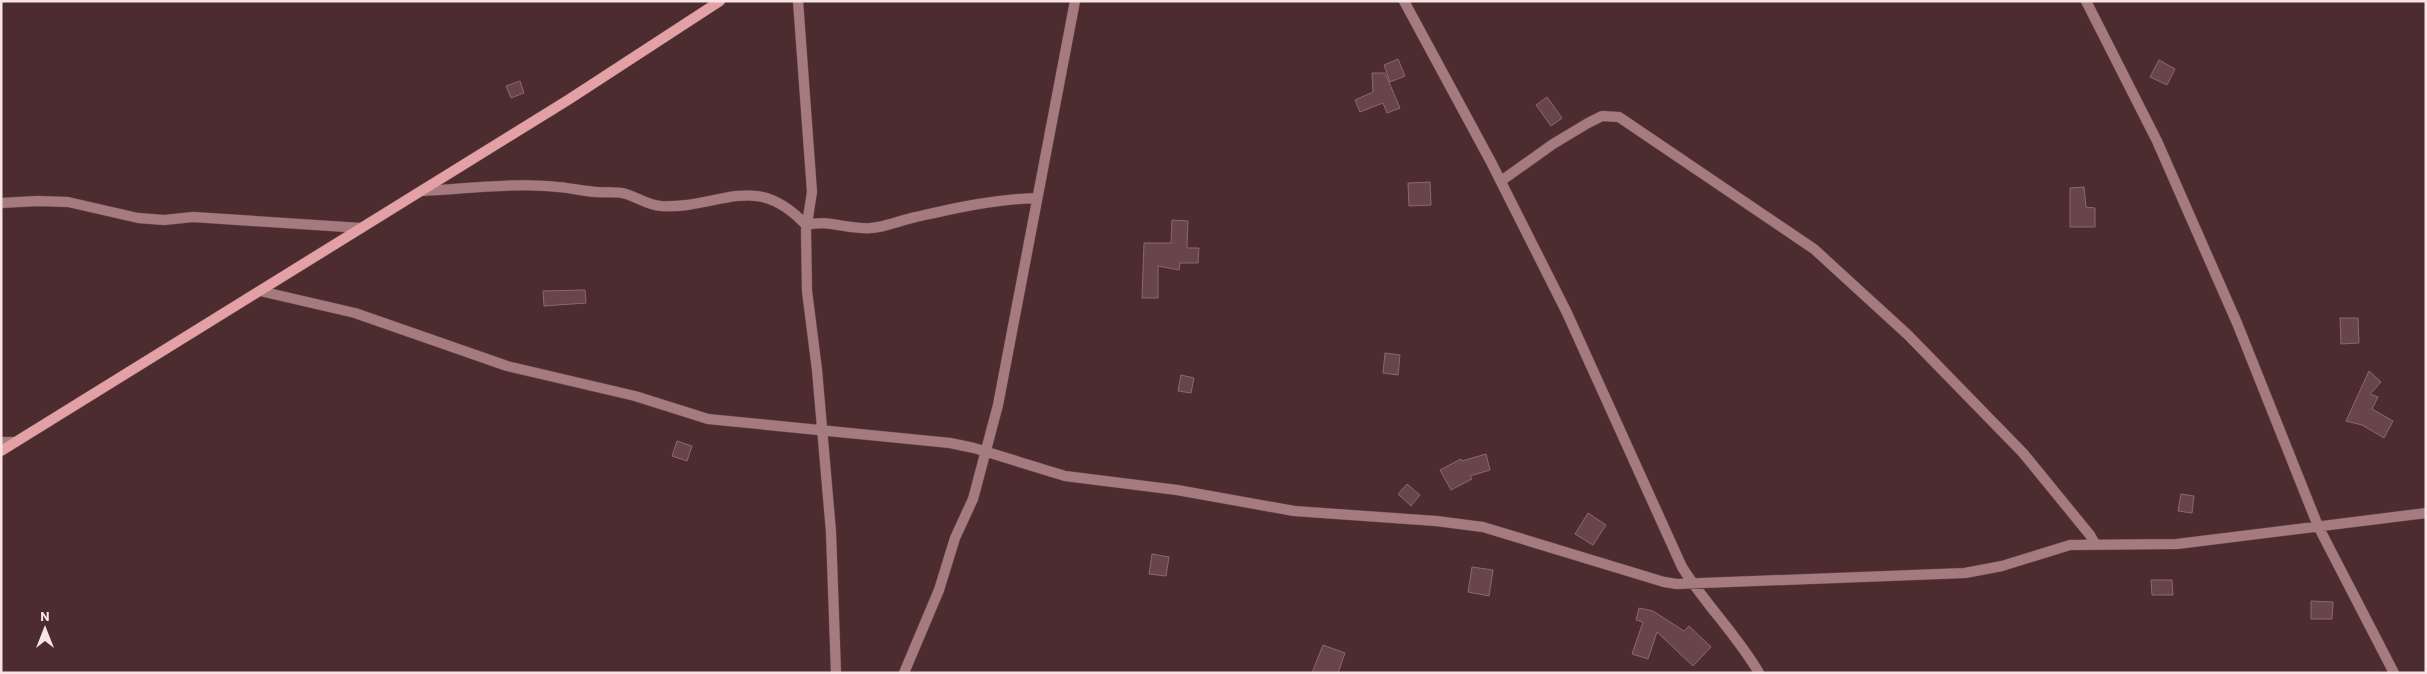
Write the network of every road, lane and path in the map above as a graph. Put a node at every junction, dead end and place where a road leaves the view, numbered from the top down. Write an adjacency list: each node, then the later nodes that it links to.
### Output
1 (720, 1): 7 (street)
2 (798, 1): 10 (street)
3 (1075, 1): 8 (street)
4 (1404, 1): 6 (street)
5 (2086, 1): 19 (street)
6 (1501, 180): 20 (street); 21 (street)
7 (422, 190): 10 (street); 11 (street)
8 (1037, 198): 10 (street); 17 (street)
9 (1, 203): 11 (street)
10 (806, 225): 13 (street)
11 (361, 228): 12 (street)
12 (260, 291): 13 (street); 15 (street)
13 (822, 430): 17 (street); 22 (street)
14 (1, 442): 15 (street)
15 (15, 442): 16 (street)
16 (1, 450)
17 (986, 453): 21 (street); 23 (street)
18 (2426, 513): 19 (street)
19 (2318, 526): 20 (street); 25 (street)
20 (2095, 544): 21 (street)
21 (1693, 584): 24 (street)
22 (836, 673)
23 (904, 673)
24 (1759, 673)
25 (2394, 673)

